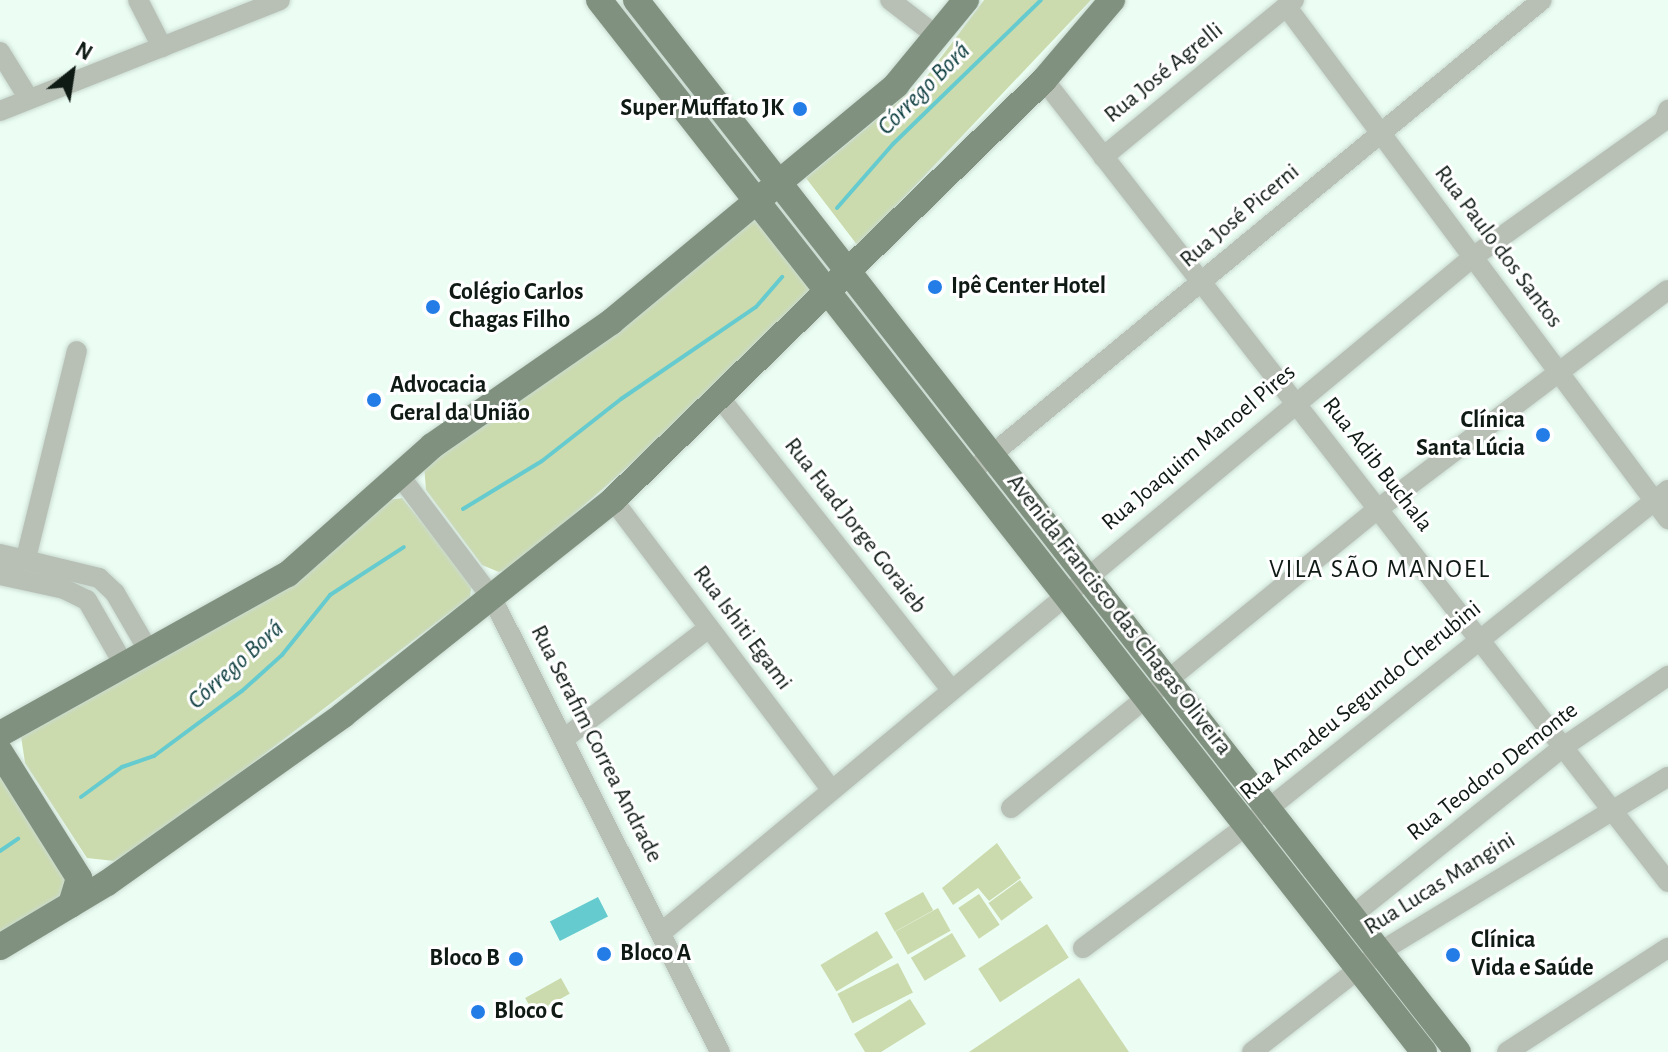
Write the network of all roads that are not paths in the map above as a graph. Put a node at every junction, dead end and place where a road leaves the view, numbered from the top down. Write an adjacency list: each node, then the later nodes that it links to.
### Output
1 (138, 0): 11 (street)
2 (280, 0): 11 (street)
3 (599, 0): 20 (main road)
4 (636, 0): 18 (main road)
5 (890, 0): 10 (street)
6 (966, 0): 10 (main road)
7 (1112, 0): 13 (main road)
8 (1542, 0): 17 (street, Rua José Picerni)
9 (1290, 3): 17 (street, Rua Paulo dos Santos); 19 (street, Rua José Agrelli)
10 (938, 37): 21 (main road)
11 (162, 47): 14 (street)
12 (0, 52): 14 (street)
13 (1044, 80): 19 (street, Rua Adib Buchala); 23 (main road)
14 (29, 99): 16 (street)
15 (1668, 110): 22 (street, Rua Joaquim Manoel Pires)
16 (0, 111)
17 (1381, 133): 22 (street, Rua Paulo dos Santos); 24 (street, Rua José Picerni)
18 (750, 144): 20 (main road); 21 (main road)
19 (1103, 157): 24 (street, Rua Adib Buchala)
20 (728, 161): 21 (main road)
21 (767, 189): 23 (main road, Avenida Francisco das Chagas Oliveira); 26 (main road, Avenida Francisco das Chagas Oliveira); 33 (main road)
22 (1473, 257): 28 (street, Rua Paulo dos Santos); 30 (street, Rua Joaquim Manoel Pires)
23 (850, 273): 26 (main road); 31 (main road, Avenida Francisco das Chagas Oliveira)
24 (1201, 282): 30 (street, Rua Adib Buchala); 31 (street, Rua José Picerni)
25 (1668, 290): 28 (street)
26 (832, 292): 29 (main road); 32 (main road, Avenida Francisco das Chagas Oliveira)
27 (77, 351): 39 (street)
28 (1558, 371): 34 (street, Rua Paulo dos Santos); 36 (street)
29 (720, 398): 35 (main road); 52 (street, Rua Fuad Jorge Goraieb)
30 (1295, 403): 36 (street, Rua Adib Buchala); 41 (street, Rua Joaquim Manoel Pires)
31 (992, 455): 32 (street, Rua José Picerni); 41 (main road, Avenida Francisco das Chagas Oliveira)
32 (972, 471): 43 (main road, Avenida Francisco das Chagas Oliveira)
33 (400, 476): 44 (street, Rua Serafim Correa Andrade); 48 (main road)
34 (1661, 496): 37 (street, Rua Paulo dos Santos); 47 (street, Rua Amadeu Segundo Cherubini)
35 (613, 500): 44 (main road); 46 (street, Rua Ishiti Egami)
36 (1378, 509): 47 (street, Rua Adib Buchala); 51 (street)
37 (1668, 519)
38 (0, 554): 39 (street)
39 (26, 558): 40 (street); 42 (street)
40 (0, 572): 45 (street)
41 (1088, 574): 43 (street, Rua Joaquim Manoel Pires); 51 (main road, Avenida Francisco das Chagas Oliveira)
42 (99, 578): 45 (street); 48 (street)
43 (1067, 592): 51 (main road, Avenida Francisco das Chagas Oliveira); 52 (street, Rua Joaquim Manoel Pires)
44 (492, 598): 54 (street, Rua Serafim Correa Andrade); 64 (main road)
45 (87, 600): 49 (street)
46 (709, 628): 54 (street); 58 (street, Rua Ishiti Egami)
47 (1480, 640): 55 (street, Rua Adib Buchala); 61 (street, Rua Amadeu Segundo Cherubini)
48 (148, 650): 49 (main road)
49 (123, 663): 53 (main road)
50 (1668, 676): 55 (street, Rua Teodoro Demonte)
51 (1158, 686): 59 (street); 61 (main road, Avenida Francisco das Chagas Oliveira)
52 (949, 687): 58 (street, Rua Joaquim Manoel Pires)
53 (7, 730): 56 (main road)
54 (565, 738): 67 (street, Rua Serafim Correa Andrade)
55 (1563, 747): 60 (street, Rua Adib Buchala); 66 (street, Rua Teodoro Demonte)
56 (4, 756): 62 (main road)
57 (1668, 777): 60 (street, Rua Lucas Mangini)
58 (830, 788): 67 (street, Rua Joaquim Manoel Pires)
59 (1011, 808)
60 (1610, 808): 63 (street, Rua Adib Buchala); 71 (street, Rua Lucas Mangini)
61 (1259, 816): 66 (main road, Avenida Francisco das Chagas Oliveira); 69 (street, Rua Amadeu Segundo Cherubini); 72 (main road, Avenida Francisco das Chagas Oliveira)
62 (79, 878): 64 (main road); 65 (main road)
63 (1668, 882)
64 (107, 883): 65 (main road)
65 (71, 905): 68 (main road)
66 (1354, 914): 71 (main road, Avenida Francisco das Chagas Oliveira)
67 (662, 932): 73 (street, Rua Serafim Correa Andrade)
68 (0, 947)
69 (1083, 948)
70 (1668, 948): 77 (street)
71 (1383, 950): 72 (street, Rua Lucas Mangini); 76 (main road, Avenida Francisco das Chagas Oliveira)
72 (1361, 965): 74 (street, Rua Lucas Mangini); 75 (main road, Avenida Francisco das Chagas Oliveira)
73 (720, 1052)
74 (1252, 1052)
75 (1424, 1052)
76 (1458, 1052)
77 (1507, 1052)

